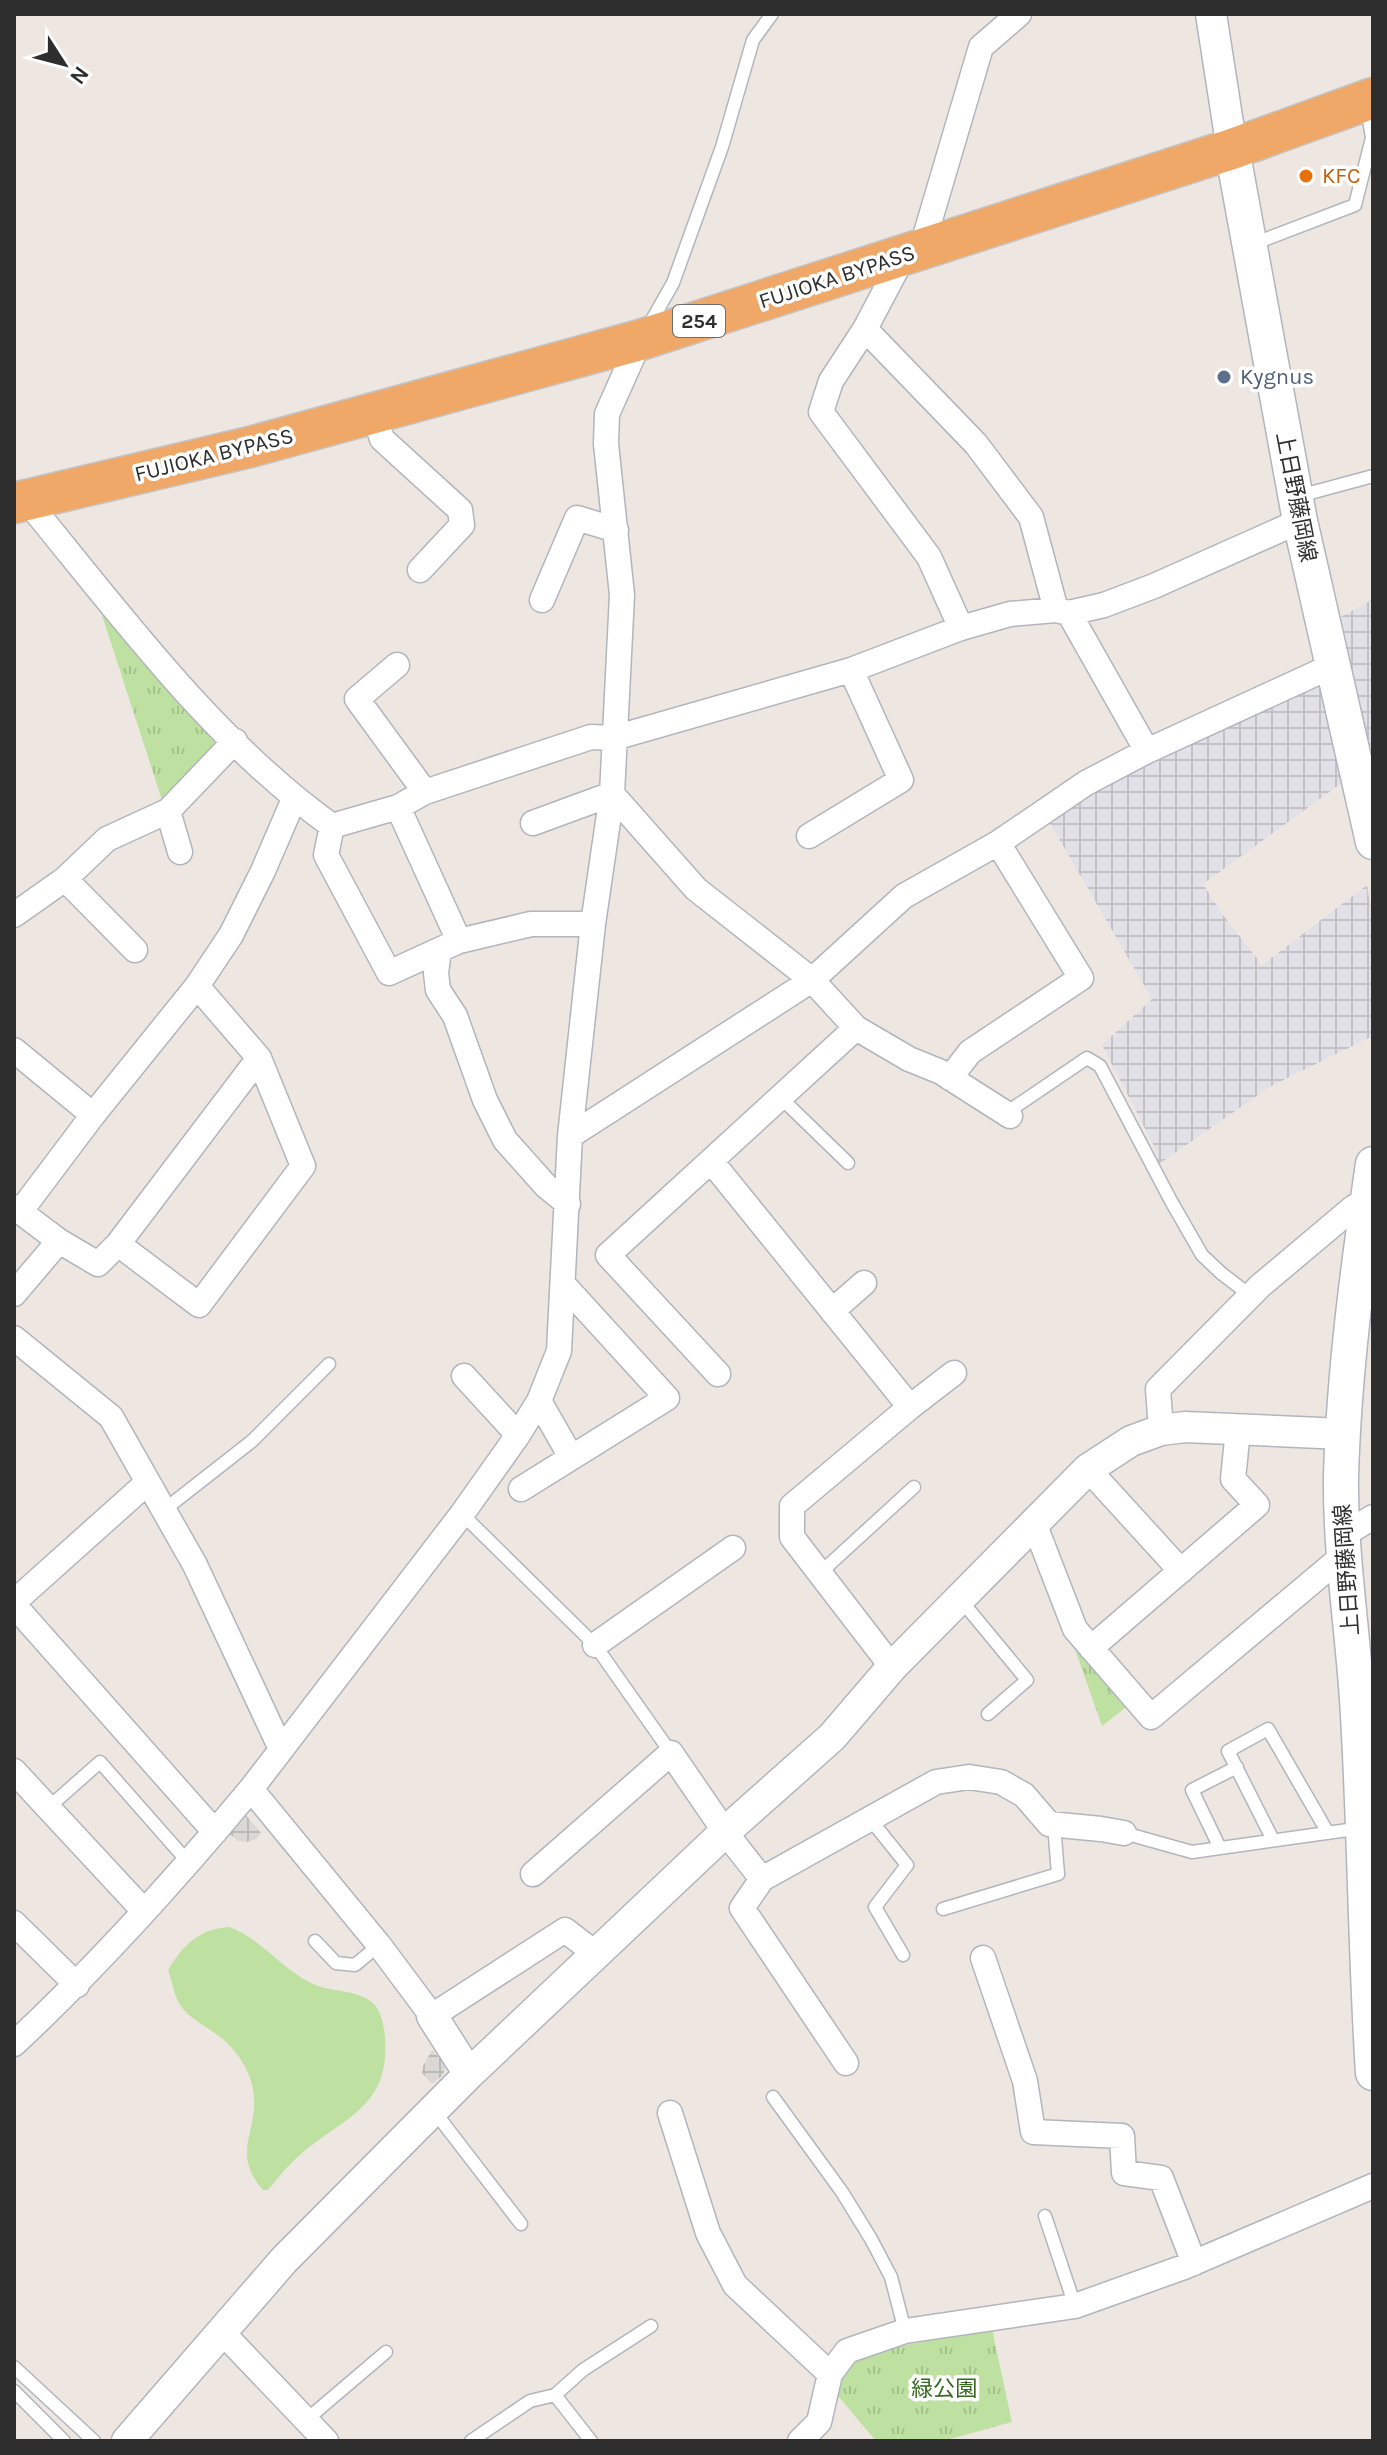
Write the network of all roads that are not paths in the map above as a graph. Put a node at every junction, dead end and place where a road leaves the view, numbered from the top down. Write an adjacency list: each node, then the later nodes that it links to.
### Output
1 (772, 14): 9 (lane)
2 (1019, 14): 7 (street)
3 (1211, 14): 5 (street)
4 (1370, 99): 5 (highway, FUJIOKA BYPASS / 254); 6 (lane)
5 (1232, 149): 6 (main road, 上日野藤岡線); 7 (highway, FUJIOKA BYPASS / 254)
6 (1250, 245): 13 (main road, 上日野藤岡線)
7 (912, 252): 8 (street); 9 (highway, FUJIOKA BYPASS / 254)
8 (865, 329): 17 (street); 18 (street)
9 (640, 340): 10 (highway, FUJIOKA BYPASS / 254); 14 (street)
10 (374, 414): 12 (highway, FUJIOKA BYPASS / 254); 15 (street)
11 (1373, 476): 13 (lane)
12 (18, 499): 23 (street)
13 (1298, 509): 17 (street); 20 (main road, 上日野藤岡線)
14 (616, 530): 16 (street); 22 (street)
15 (420, 570)
16 (542, 600)
17 (1063, 612): 18 (street); 24 (street)
18 (961, 628): 21 (street)
19 (397, 665): 25 (street)
20 (1332, 666): 24 (street); 33 (main road, 上日野藤岡線)
21 (851, 670): 22 (street); 32 (street)
22 (614, 738): 25 (street); 26 (street)
23 (235, 741): 27 (street); 29 (street)
24 (1147, 751): 34 (street)
25 (425, 792): 28 (street)
26 (612, 794): 30 (street); 38 (street); 41 (street)
27 (294, 799): 31 (street); 42 (street)
28 (398, 807): 31 (street); 39 (street)
29 (168, 811): 35 (street); 36 (street)
30 (533, 823)
31 (332, 826): 39 (street)
32 (809, 836)
33 (1373, 842)
34 (998, 843): 41 (street); 46 (street)
35 (180, 852)
36 (65, 879): 37 (street); 40 (street)
37 (14, 915)
38 (593, 924): 39 (street); 50 (street)
39 (449, 945): 54 (street)
40 (135, 950)
41 (812, 980): 43 (street); 50 (street)
42 (197, 986): 45 (street); 49 (street)
43 (856, 1028): 46 (street); 47 (street)
44 (14, 1050): 49 (street)
45 (259, 1058): 58 (street); 58 (street)
46 (950, 1078): 48 (street)
47 (780, 1097): 51 (street); 52 (lane)
48 (1008, 1114): 62 (lane)
49 (93, 1115): 56 (street)
50 (570, 1136): 54 (street)
51 (711, 1161): 63 (street); 67 (street)
52 (848, 1163)
53 (1373, 1164): 55 (main road, 上日野藤岡線)
54 (568, 1204): 60 (street)
55 (1367, 1207): 62 (street); 73 (main road, 上日野藤岡線)
56 (17, 1210): 57 (street)
57 (59, 1241): 58 (street); 61 (street)
58 (118, 1244)
59 (864, 1283): 63 (street)
60 (563, 1284): 69 (street); 75 (street)
61 (14, 1294)
62 (1251, 1296): 71 (street)
63 (832, 1311): 70 (street)
64 (14, 1338): 77 (street)
65 (329, 1364): 80 (lane)
66 (954, 1373): 70 (street)
67 (718, 1374)
68 (464, 1376): 74 (street)
69 (539, 1401): 74 (street); 75 (street)
70 (910, 1407): 87 (street)
71 (1161, 1430): 72 (street); 76 (street)
72 (1238, 1430): 73 (street); 86 (street)
73 (1343, 1434): 84 (main road, 上日野藤岡線)
74 (518, 1435): 81 (street)
75 (571, 1457): 79 (street)
76 (1088, 1469): 83 (street); 86 (street)
77 (148, 1482): 80 (street); 89 (street)
78 (914, 1487): 87 (lane)
79 (521, 1489)
80 (164, 1510): 94 (street)
81 (462, 1514): 90 (lane); 94 (street)
82 (1373, 1517): 84 (street)
83 (1034, 1523): 88 (street); 91 (street)
84 (1343, 1546): 91 (street); 102 (main road, 上日野藤岡線)
85 (733, 1548): 90 (street)
86 (1181, 1571): 91 (street)
87 (820, 1573): 92 (street)
88 (960, 1599): 92 (street); 93 (lane)
89 (14, 1604): 103 (street)
90 (595, 1645): 95 (lane)
91 (1091, 1648)
92 (892, 1667): 104 (street)
93 (988, 1714)
94 (281, 1749): 98 (street)
95 (671, 1753): 104 (street); 110 (street)
96 (1237, 1767): 106 (lane); 107 (lane); 108 (lane)
97 (14, 1771): 99 (street)
98 (251, 1789): 103 (street); 116 (street)
99 (48, 1808): 109 (lane); 113 (street)
100 (870, 1819): 101 (street); 111 (street); 118 (lane)
101 (1054, 1825): 105 (street); 112 (lane)
102 (1362, 1828): 106 (lane); 124 (main road, 上日野藤岡線)
103 (215, 1832): 109 (street)
104 (725, 1832): 111 (street); 117 (street)
105 (1124, 1833): 108 (lane)
106 (1328, 1833): 107 (lane)
107 (1273, 1840): 108 (lane)
108 (1220, 1848)
109 (188, 1862): 113 (street)
110 (533, 1874)
111 (762, 1879): 123 (street)
112 (943, 1909)
113 (144, 1911): 120 (street)
114 (14, 1923): 120 (street)
115 (315, 1941): 116 (lane)
116 (379, 1945): 121 (street)
117 (596, 1954): 121 (street); 125 (street)
118 (903, 1955)
119 (983, 1958): 132 (street)
120 (77, 1985): 122 (street)
121 (432, 2016): 125 (street)
122 (14, 2044)
123 (846, 2063)
124 (1373, 2073)
125 (469, 2074): 127 (street)
126 (773, 2097): 135 (lane)
127 (434, 2111): 131 (lane); 136 (street)
128 (670, 2113): 139 (street)
129 (1373, 2186): 132 (street)
130 (1045, 2216): 133 (lane)
131 (521, 2224)
132 (1194, 2263): 133 (street)
133 (1075, 2306): 135 (street)
134 (651, 2326): 141 (lane)
135 (905, 2331): 139 (street)
136 (222, 2332): 142 (street); 145 (street)
137 (386, 2352): 142 (lane)
138 (14, 2367): 144 (lane)
139 (830, 2374): 149 (street)
140 (14, 2391): 143 (lane)
141 (555, 2395): 147 (lane); 148 (lane)
142 (305, 2421): 146 (street)
143 (64, 2441)
144 (94, 2441)
145 (127, 2441)
146 (326, 2441)
147 (471, 2441)
148 (591, 2441)
149 (800, 2441)

